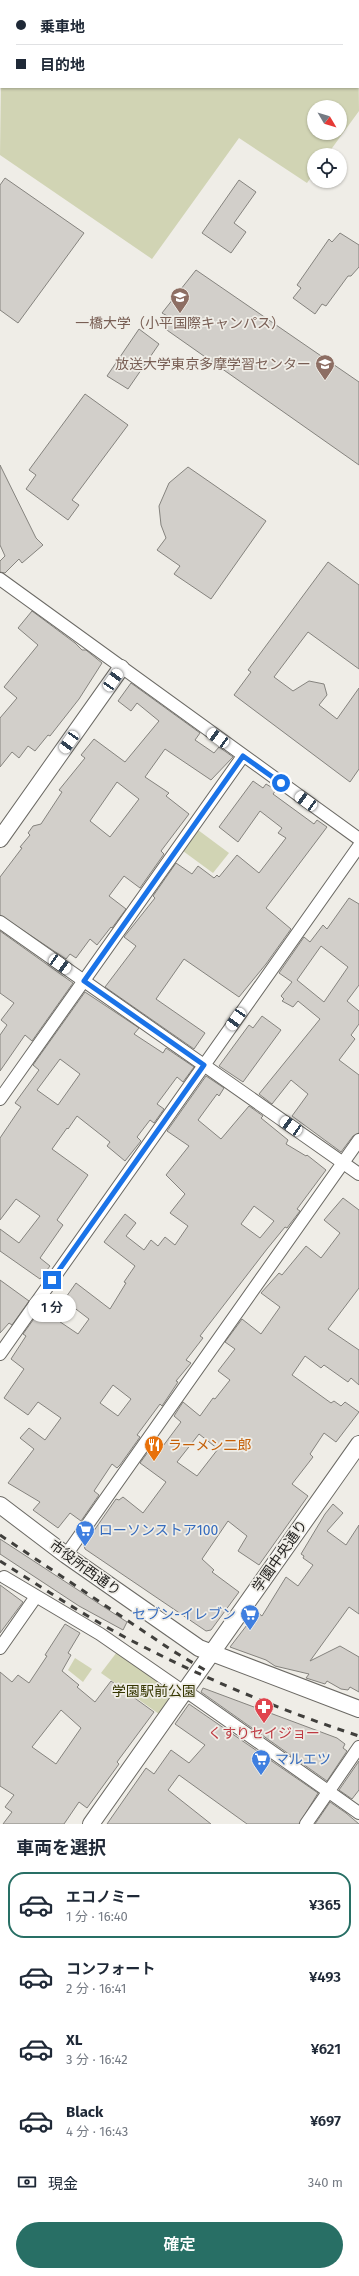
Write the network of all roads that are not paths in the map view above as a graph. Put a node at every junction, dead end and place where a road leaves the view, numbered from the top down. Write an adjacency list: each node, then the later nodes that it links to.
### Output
1 (2, 585): 2 (street)
2 (121, 668): 3 (street); 5 (street)
3 (243, 756): 4 (street); 8 (street)
4 (359, 839)
5 (0, 840)
6 (359, 846): 9 (street)
7 (0, 922): 8 (street)
8 (84, 981): 9 (street); 10 (street)
9 (204, 1065): 12 (street); 14 (street)
10 (0, 1099)
11 (359, 1140): 12 (street)
12 (343, 1163): 13 (street); 17 (street)
13 (359, 1174)
14 (0, 1354)
15 (359, 1444): 21 (street, 学園中央通り)
16 (0, 1505): 17 (street, 市役所西通り)
17 (66, 1555): 21 (street, 市役所西通り)
18 (4, 1577): 19 (street)
19 (35, 1598): 20 (street); 22 (street)
20 (0, 1648)
21 (212, 1653): 22 (street, 学園中央通り); 23 (street, 市役所西通り)
22 (184, 1692): 25 (street); 27 (street, 学園中央通り)
23 (359, 1709)
24 (359, 1747): 25 (street)
25 (329, 1791): 26 (street); 28 (street)
26 (359, 1813)
27 (91, 1824)
28 (306, 1824)

